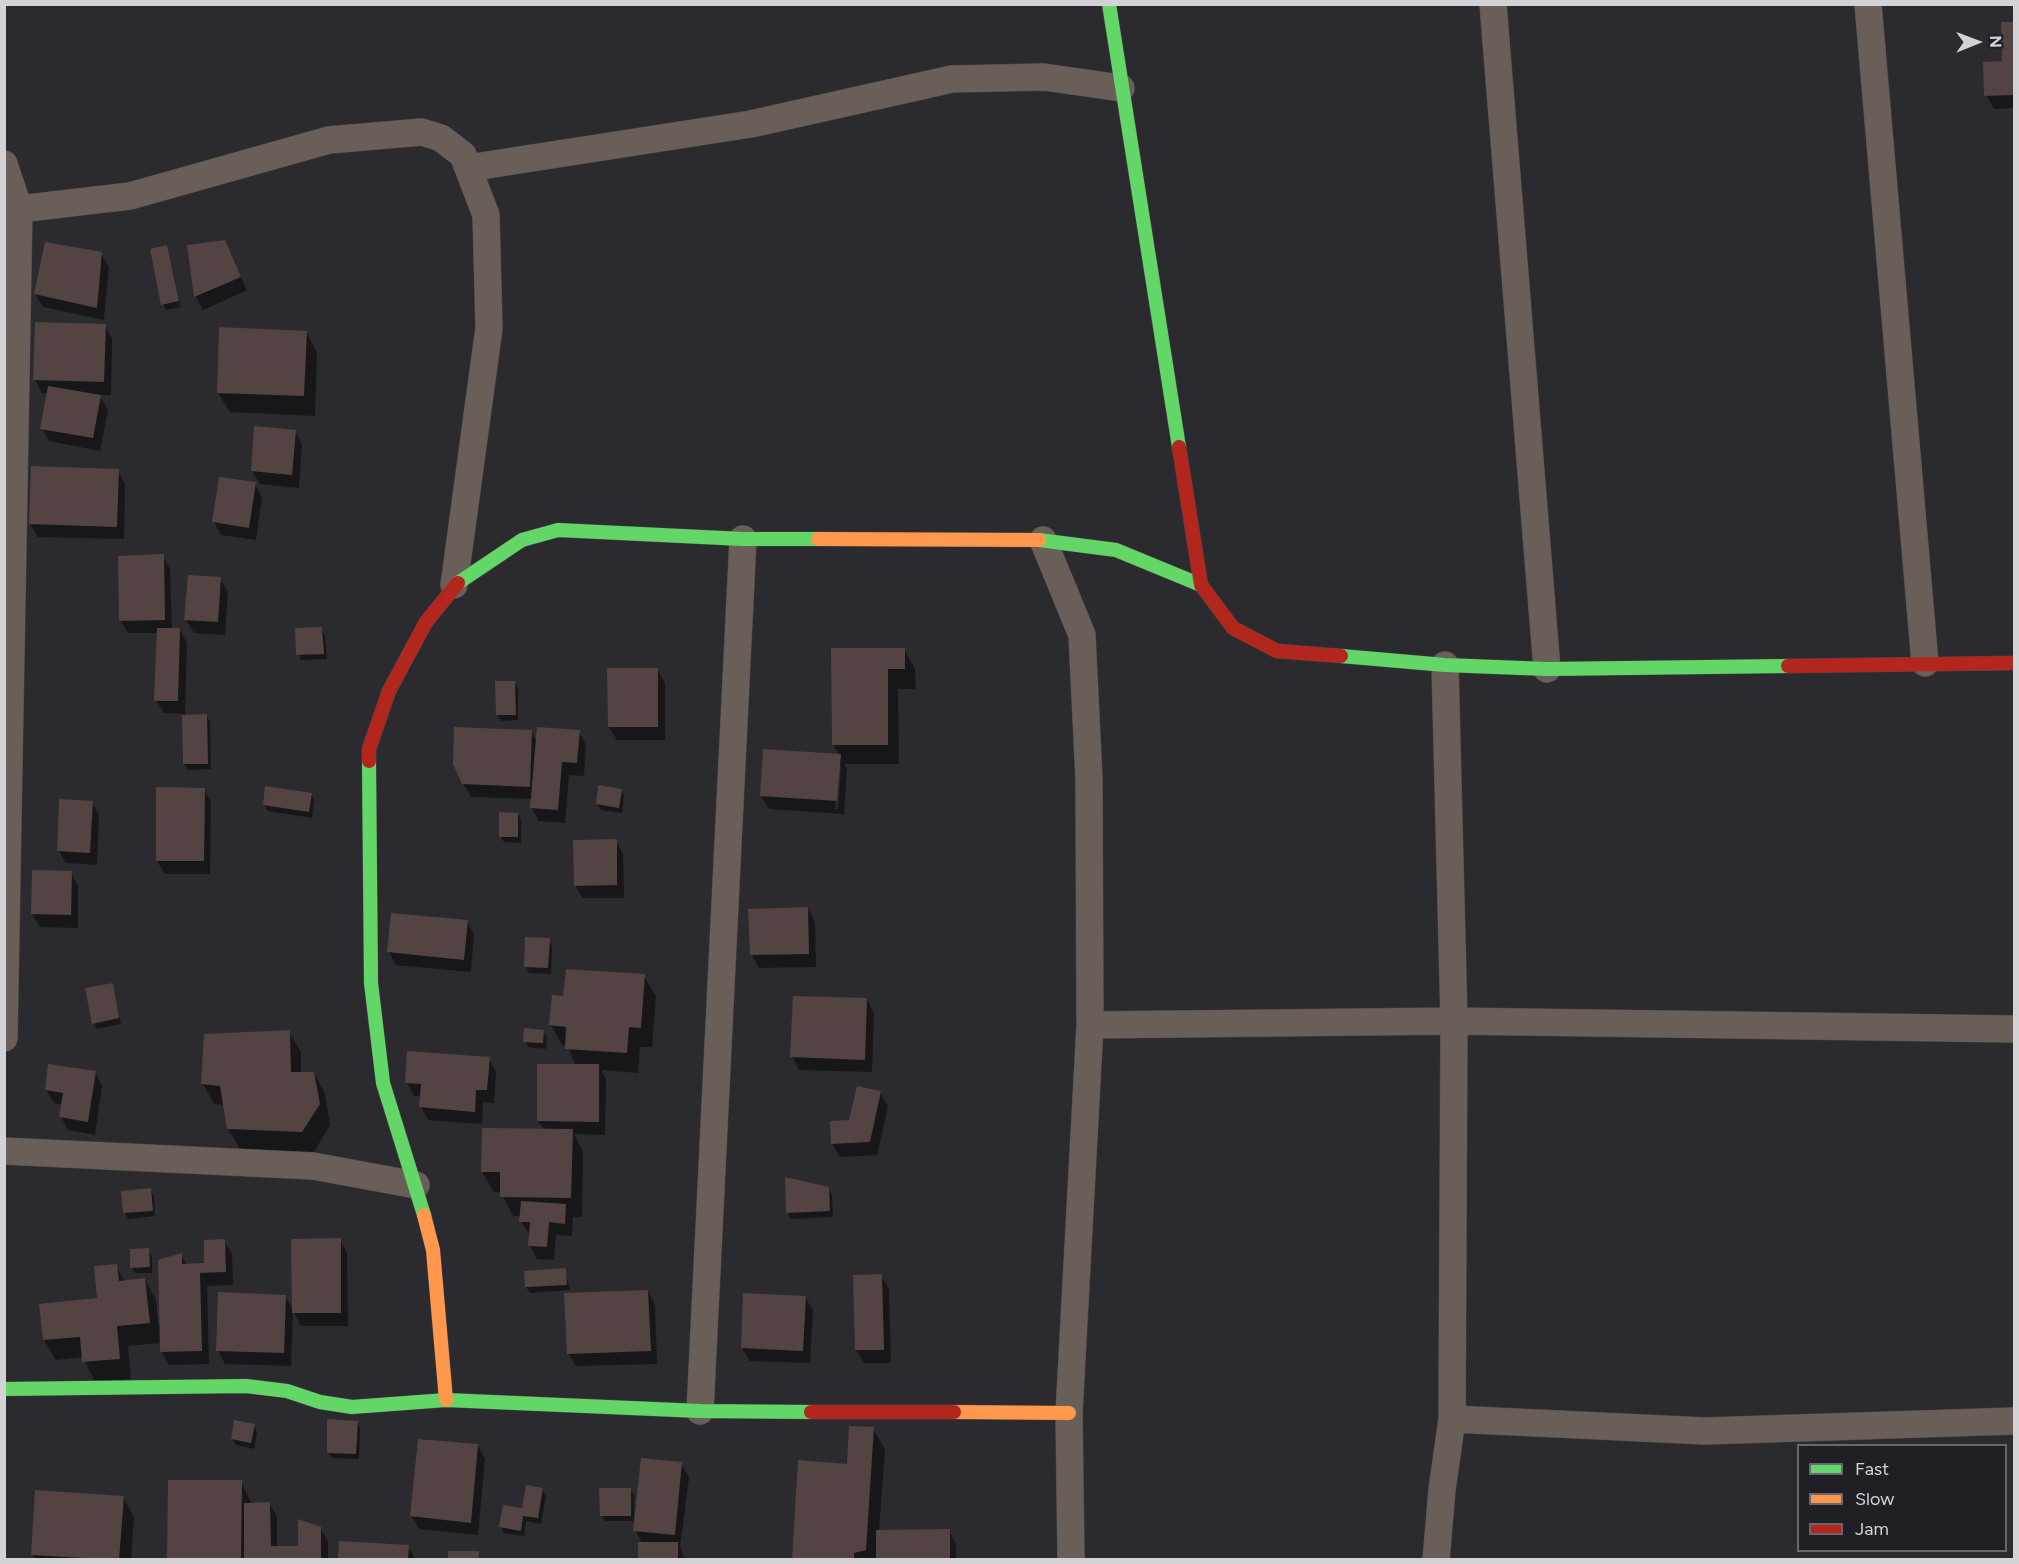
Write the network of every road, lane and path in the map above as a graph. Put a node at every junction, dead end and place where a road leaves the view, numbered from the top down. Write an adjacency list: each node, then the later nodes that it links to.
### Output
1 (1109, 4): 4 (street)
2 (1493, 4): 15 (street)
3 (1868, 4): 12 (street)
4 (1121, 88): 6 (street); 11 (street)
5 (4, 164): 7 (street)
6 (468, 168): 7 (street); 10 (street)
7 (19, 209): 19 (street)
8 (743, 539): 9 (street); 10 (street); 24 (street)
9 (1043, 540): 11 (street); 17 (street)
10 (454, 585): 21 (street)
11 (1201, 585): 14 (street)
12 (1925, 663): 13 (street); 15 (street)
13 (2014, 663)
14 (1445, 666): 15 (street); 16 (street)
15 (1547, 669)
16 (1454, 1021): 17 (street); 18 (street); 26 (street)
17 (1090, 1025): 25 (street)
18 (2014, 1029)
19 (4, 1038)
20 (4, 1151): 21 (street)
21 (416, 1185): 23 (street)
22 (4, 1389): 23 (street)
23 (446, 1400): 24 (street)
24 (700, 1411): 25 (street)
25 (1069, 1413): 28 (street)
26 (1452, 1419): 27 (street); 29 (street)
27 (2014, 1421)
28 (1071, 1560)
29 (1436, 1560)

